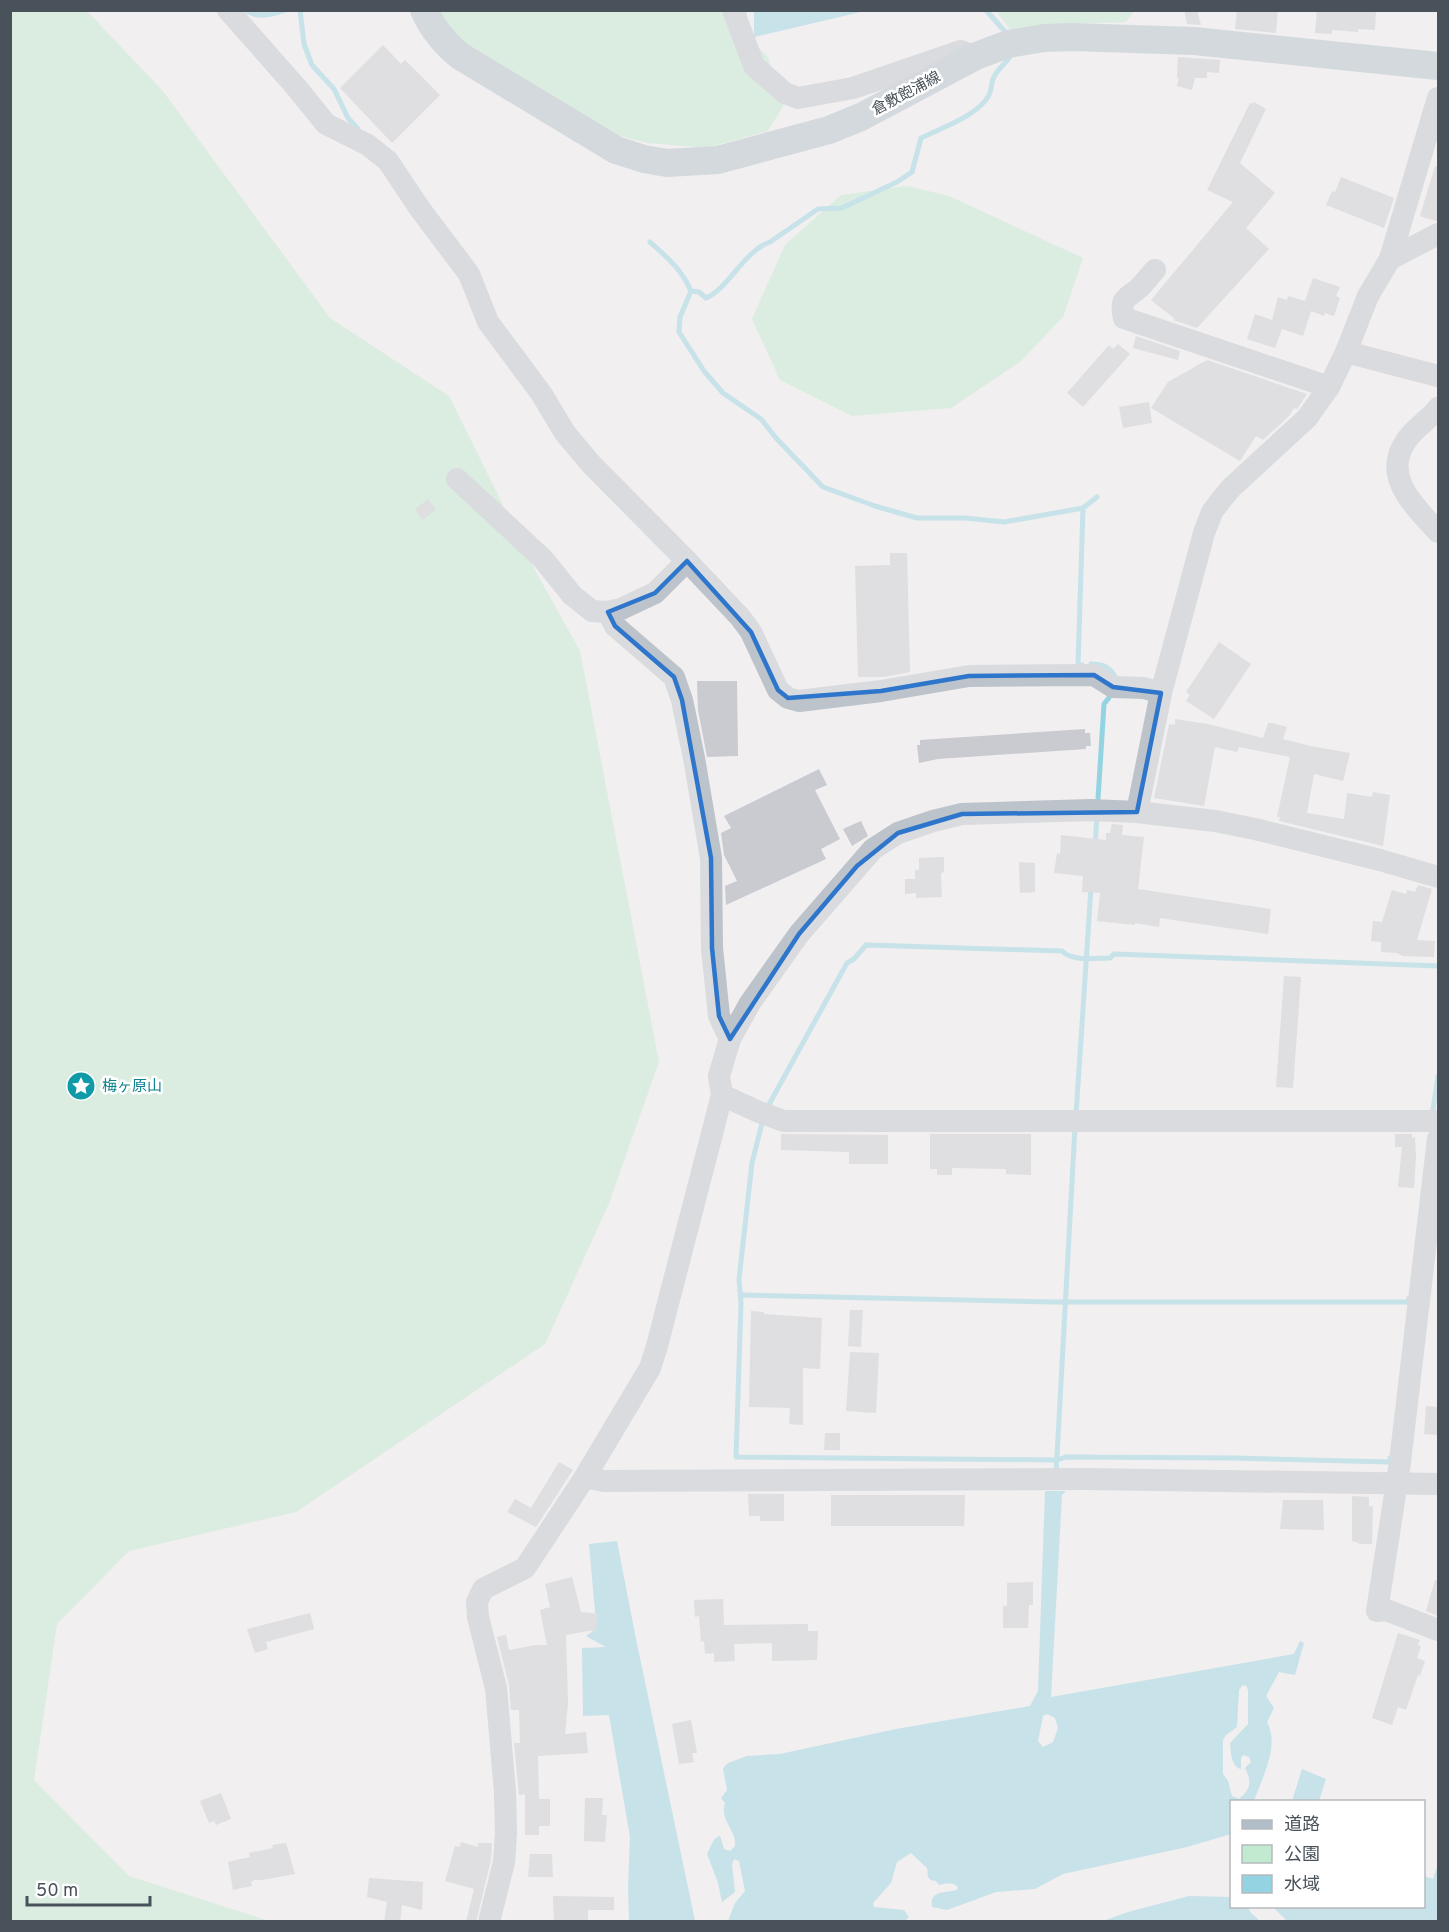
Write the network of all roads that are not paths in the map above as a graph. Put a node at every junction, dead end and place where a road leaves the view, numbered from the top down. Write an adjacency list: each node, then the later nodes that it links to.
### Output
1 (228, 10): 16 (street)
2 (424, 10): 4 (main road, 倉敷飽浦線)
3 (733, 10): 4 (street)
4 (976, 56): 5 (main road, 倉敷飽浦線)
5 (1438, 66)
6 (1438, 98): 8 (street)
7 (1438, 234): 8 (street)
8 (1390, 259): 10 (street)
9 (1155, 270): 12 (street)
10 (1346, 352): 11 (street); 12 (street)
11 (1438, 376)
12 (1329, 387): 18 (street)
13 (1438, 408): 15 (street)
14 (457, 478): 17 (street)
15 (1438, 532)
16 (687, 561): 17 (street); 18 (street)
17 (608, 612): 21 (street)
18 (1161, 693): 19 (street)
19 (1137, 812): 20 (street); 21 (street)
20 (1438, 877)
21 (730, 1039): 22 (street)
22 (722, 1095): 23 (street); 24 (street)
23 (1434, 1126): 25 (street)
24 (585, 1477): 25 (street); 28 (street)
25 (1396, 1482): 26 (street); 27 (street)
26 (1438, 1484)
27 (1438, 1630)
28 (489, 1922)

